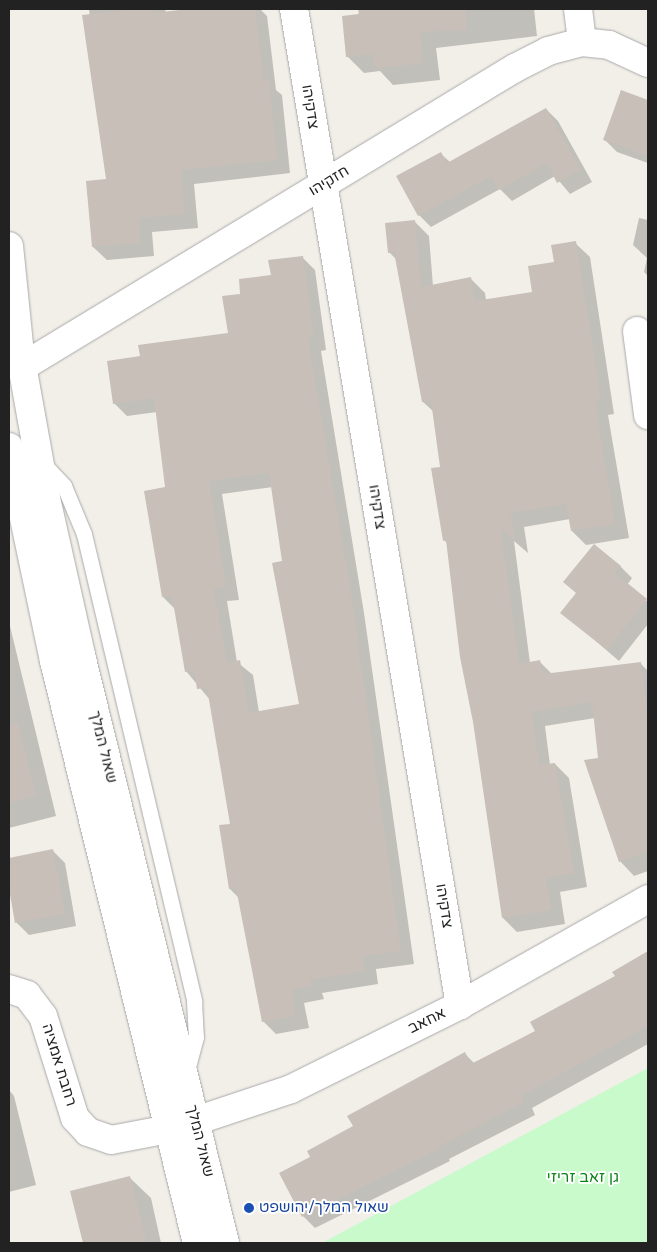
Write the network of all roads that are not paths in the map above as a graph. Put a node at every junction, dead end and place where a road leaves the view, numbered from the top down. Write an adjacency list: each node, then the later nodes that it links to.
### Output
1 (294, 9): 5 (street, צדקיהו)
2 (578, 9): 3 (street)
3 (582, 42): 4 (street, חזקיהו); 5 (street, חזקיהו)
4 (648, 62)
5 (323, 185): 8 (street, חזקיהו); 13 (street, צדקיהו)
6 (9, 246): 8 (street, שאול המלך)
7 (637, 331): 9 (street)
8 (22, 367): 14 (street, שאול המלך)
9 (648, 415)
10 (9, 447): 15 (street, שאול המלך)
11 (648, 899): 13 (street, אחאב)
12 (9, 989): 15 (street, רחבת אמציה)
13 (460, 1005): 14 (street, אחאב)
14 (196, 1121): 17 (street, שאול המלך)
15 (169, 1129): 16 (street, שאול המלך)
16 (197, 1243)
17 (225, 1243)

